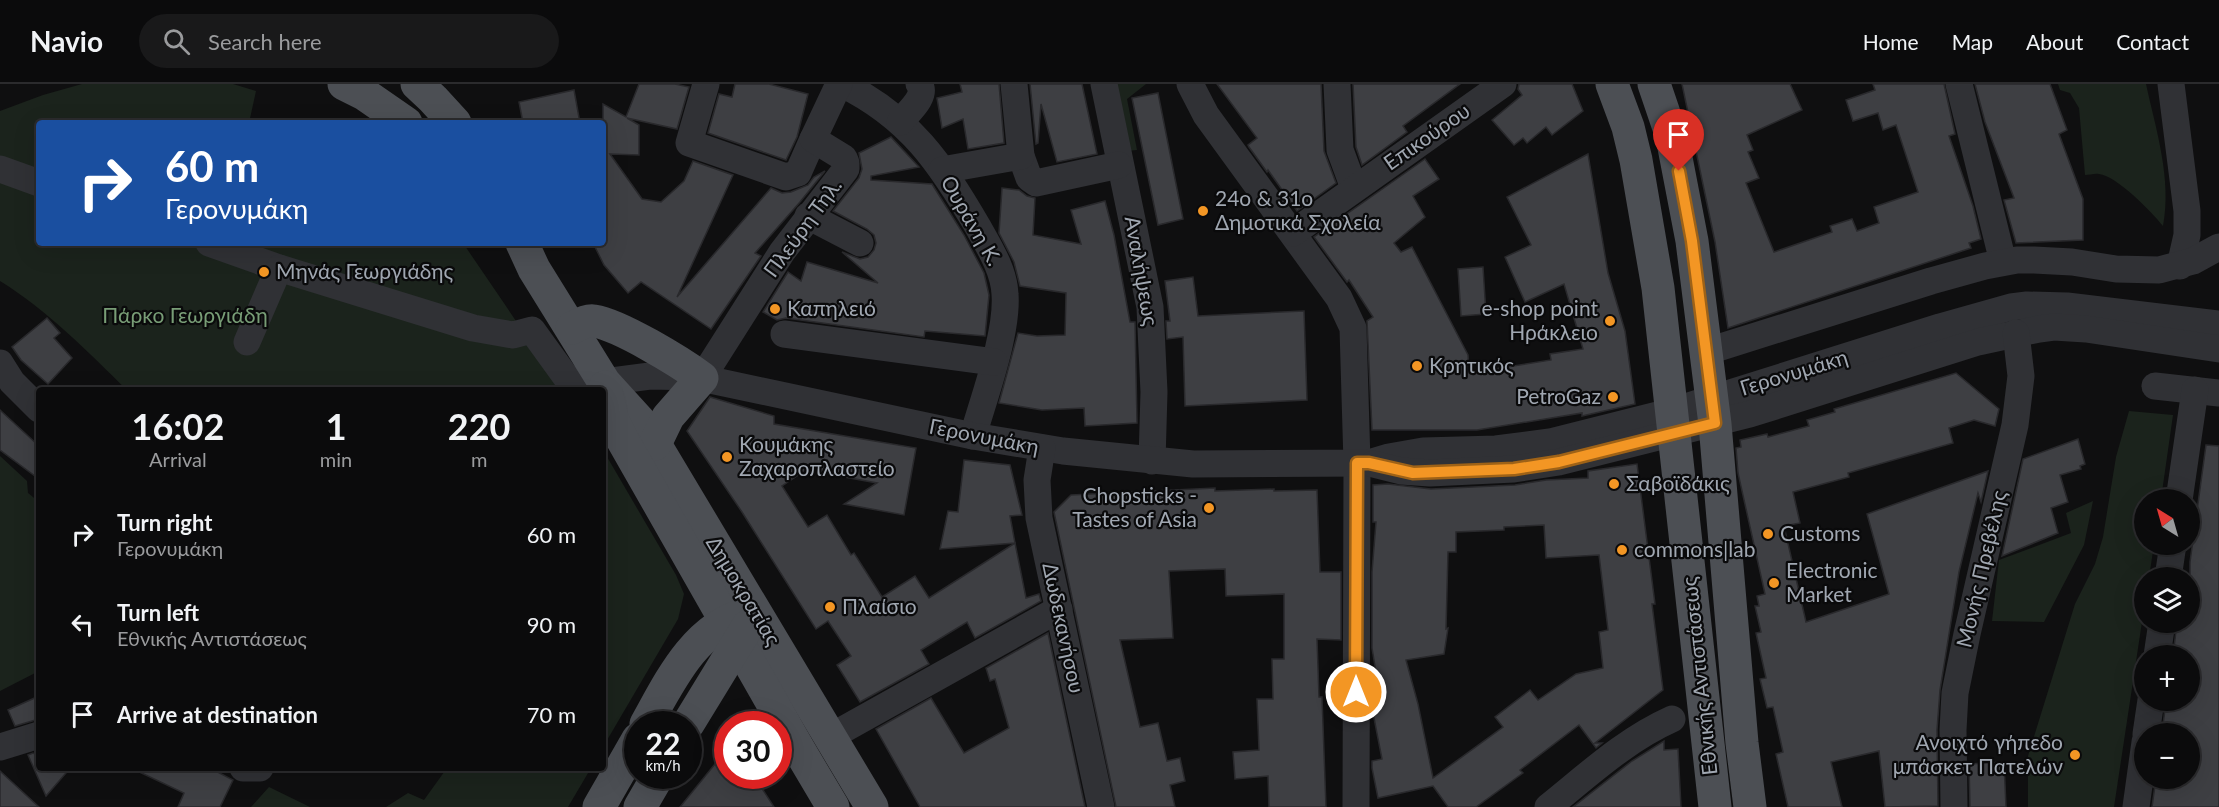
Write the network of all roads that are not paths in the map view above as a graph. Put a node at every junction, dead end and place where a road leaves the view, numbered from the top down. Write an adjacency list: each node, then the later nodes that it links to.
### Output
1 (344, 84): 15 (main road)
2 (418, 84): 16 (main road)
3 (706, 84): 18 (street)
4 (841, 84): 17 (street, Ουράνη Κ.); 18 (street)
5 (919, 84): 17 (street)
6 (1014, 84): 19 (street)
7 (1104, 84): 20 (street, Αναλήψεως)
8 (1191, 84): 26 (street)
9 (1337, 84): 24 (street)
10 (1503, 84): 24 (street, Επικούρου)
11 (1612, 84): 51 (main road, Εθνικής Αντιστάσεως)
12 (1654, 84): 40 (main road, Εθνικής Αντιστάσεως)
13 (1959, 84): 31 (street)
14 (2171, 84): 32 (street)
15 (402, 120)
16 (452, 120)
17 (900, 122): 22 (street, Ουράνη Κ.)
18 (813, 139): 25 (street, Πλεύρη Τηλ.)
19 (1021, 156): 20 (street); 22 (street)
20 (1119, 165): 55 (street, Αναλήψεως)
21 (0, 169): 23 (street)
22 (942, 170): 41 (street, Ουράνη Κ.)
23 (36, 182)
24 (1354, 188): 26 (street, Επικούρου)
25 (808, 216): 27 (street); 44 (street, Πλεύρη Τηλ.)
26 (1293, 233): 56 (street)
27 (860, 243)
28 (218, 246): 33 (street)
29 (2219, 247): 32 (street)
30 (522, 249): 35 (main road, Δημοκρατίας)
31 (2003, 262): 32 (street); 40 (street)
32 (2181, 266)
33 (279, 267): 38 (street); 43 (street)
34 (2219, 324): 50 (street, Γερονυμάκη)
35 (572, 328): 43 (main road, Δημοκρατίας); 44 (main road)
36 (2016, 333): 39 (street, Γερονυμάκη); 50 (street, Γερονυμάκη); 80 (street, Μονής Πρεβέλης)
37 (784, 334): 41 (street)
38 (247, 342)
39 (2219, 349)
40 (1705, 352): 50 (main road, Εθνικής Αντιστάσεως)
41 (994, 362): 52 (street, Ουράνη Κ.)
42 (0, 363): 49 (street)
43 (600, 375): 44 (street, Γερονυμάκη); 46 (main road, Δημοκρατίας); 53 (main road, Δημοκρατίας)
44 (702, 378): 52 (street, Γερονυμάκη); 53 (main road)
45 (2156, 386): 47 (street)
46 (604, 387)
47 (2207, 392): 57 (street)
48 (606, 395): 59 (main road, Δημοκρατίας)
49 (36, 406)
50 (1713, 411): 51 (street, Γερονυμάκη); 79 (main road, Εθνικής Αντιστάσεως)
51 (1674, 422): 56 (street, Γερονυμάκη); 78 (main road, Εθνικής Αντιστάσεως)
52 (973, 436): 54 (street, Γερονυμάκη)
53 (655, 444): 59 (main road, Δημοκρατίας)
54 (1042, 448): 55 (street, Γερονυμάκη); 58 (street, Δωδεκανήσου)
55 (1152, 461): 56 (street, Γερονυμάκη)
56 (1363, 463): 76 (street)
57 (2182, 489)
58 (1059, 609): 66 (street); 75 (street, Δωδεκανήσου)
59 (740, 625): 60 (main road, Δημοκρατίας); 61 (main road); 62 (main road); 66 (main road, Δημοκρατίας)
60 (768, 697): 63 (main road); 73 (main road, Δημοκρατίας)
61 (653, 711)
62 (697, 711)
63 (701, 711)
64 (1672, 720): 77 (street)
65 (36, 736): 67 (street)
66 (830, 736): 74 (main road, Δημοκρατίας)
67 (0, 747)
68 (624, 763): 71 (main road)
69 (650, 789): 72 (main road)
70 (2138, 789): 81 (street)
71 (599, 807)
72 (640, 807)
73 (833, 807)
74 (872, 807)
75 (1101, 807)
76 (1356, 807)
77 (1548, 807)
78 (1715, 807)
79 (1750, 807)
80 (1954, 807)
81 (2136, 807)

